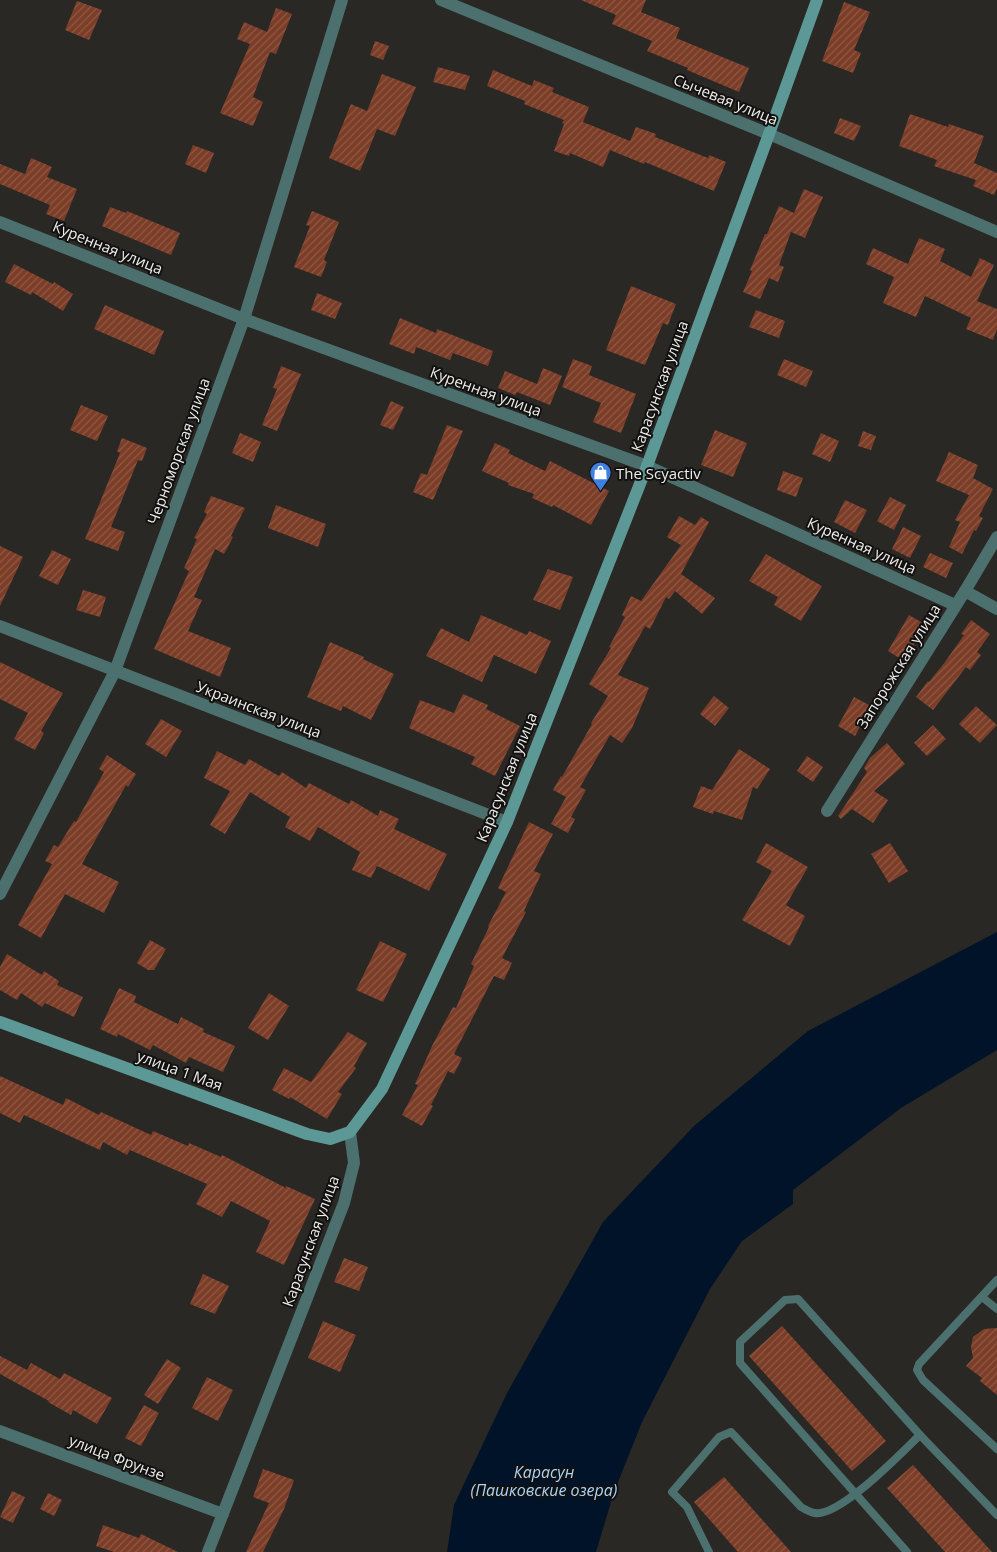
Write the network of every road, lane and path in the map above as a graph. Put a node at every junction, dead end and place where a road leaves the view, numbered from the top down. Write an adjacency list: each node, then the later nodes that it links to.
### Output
1 (342, 0): 7 (street, Черноморская улица)
2 (441, 0): 4 (street, Сычевая улица)
3 (817, 0): 4 (street, Карасунская улица)
4 (769, 134): 6 (street, Сычевая улица); 8 (street, Карасунская улица)
5 (0, 222): 7 (street, Куренная улица)
6 (997, 232)
7 (244, 320): 8 (street, Куренная улица); 14 (street, Черноморская улица)
8 (646, 466): 11 (street, Куренная улица); 16 (street, Карасунская улица)
9 (997, 537): 10 (street, Запорожская улица)
10 (965, 591): 11 (street, Запорожская улица); 12 (street)
11 (955, 605): 15 (street, Запорожская улица)
12 (997, 609)
13 (0, 626): 14 (street, Украинская улица)
14 (115, 671): 16 (street, Украинская улица); 17 (street, Черноморская улица)
15 (827, 811)
16 (507, 822): 19 (street, Карасунская улица)
17 (0, 894)
18 (0, 1022): 19 (street, улица 1 Мая)
19 (350, 1132): 27 (street, Карасунская улица)
20 (997, 1280): 21 (lane)
21 (982, 1297): 22 (lane); 25 (lane)
22 (997, 1309)
23 (0, 1431): 27 (street, улица Фрунзе)
24 (920, 1435): 26 (lane); 26 (lane); 28 (lane)
25 (997, 1449)
26 (856, 1494): 30 (lane); 31 (lane)
27 (223, 1514): 29 (street, Карасунская улица)
28 (997, 1515)
29 (208, 1552)
30 (708, 1552)
31 (907, 1552)

